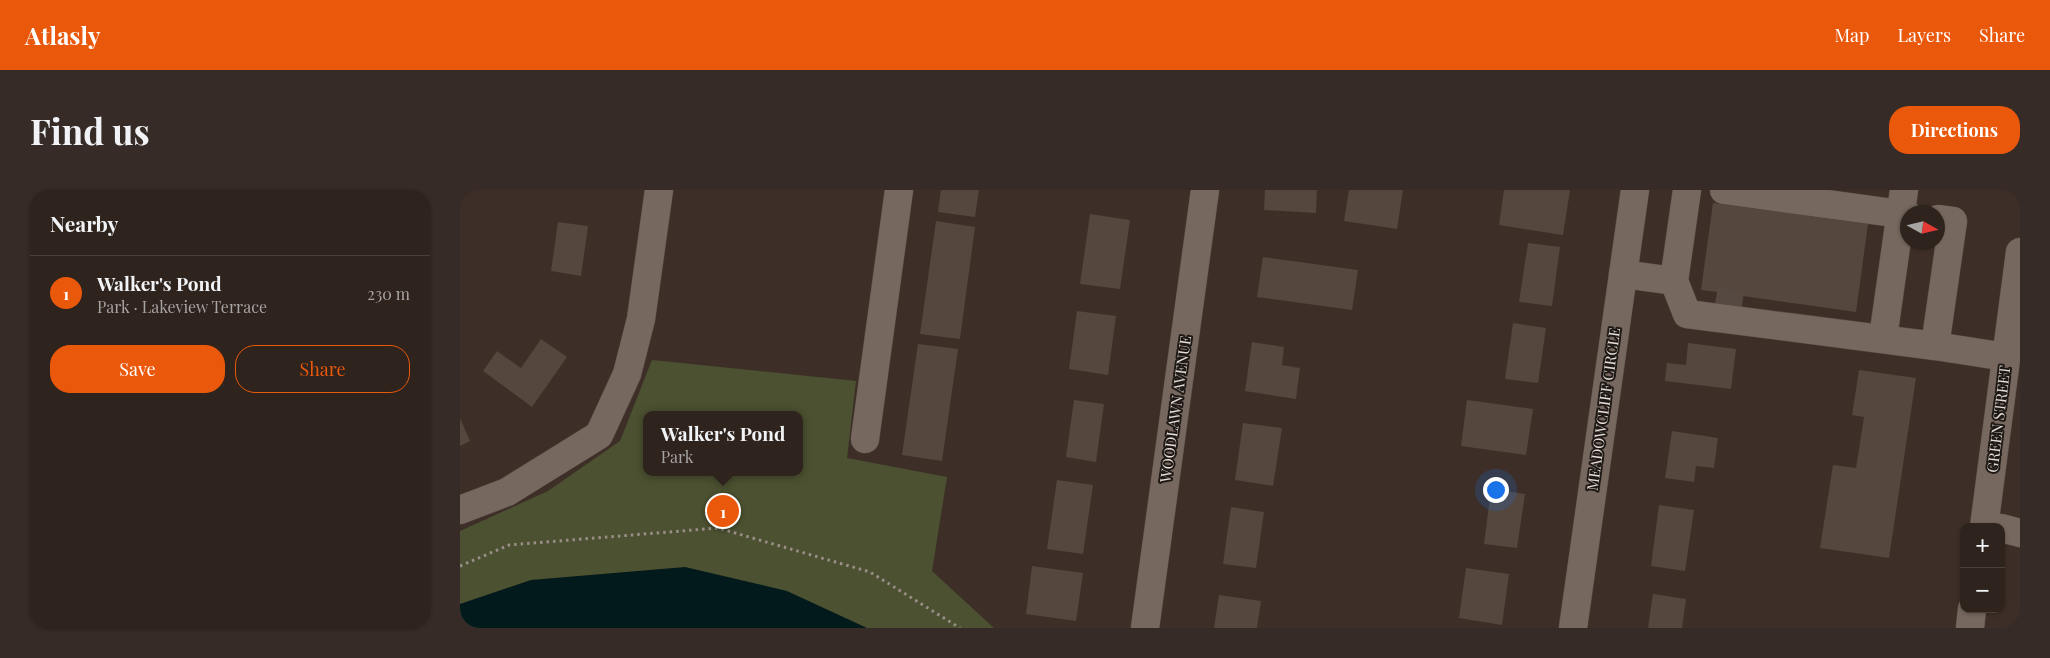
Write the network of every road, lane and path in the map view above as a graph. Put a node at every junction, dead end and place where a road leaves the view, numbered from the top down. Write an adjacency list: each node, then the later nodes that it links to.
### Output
1 (659, 190): 20 (street)
2 (899, 190): 19 (street)
3 (1205, 190): 27 (street, WOODLAWN AVENUE)
4 (1634, 190): 11 (street, MEADOWCLIFF CIRCLE)
5 (1687, 190): 12 (street)
6 (1724, 190): 7 (street)
7 (1900, 206)
8 (1945, 220): 17 (street)
9 (1900, 231): 16 (street)
10 (2020, 252): 15 (street, GREEN STREET)
11 (1622, 274): 12 (street); 28 (street, MEADOWCLIFF CIRCLE)
12 (1674, 281): 14 (street)
13 (1716, 301): 14 (street)
14 (1687, 314): 16 (street)
15 (2016, 319): 18 (street, GREEN STREET)
16 (1883, 338): 17 (street)
17 (1935, 346): 18 (street)
18 (2010, 364): 21 (street, GREEN STREET)
19 (865, 439)
20 (460, 510)
21 (1992, 523)
22 (2005, 529): 23 (street)
23 (2020, 533)
24 (460, 566): 26 (path)
25 (1972, 613): 29 (street)
26 (960, 628)
27 (1145, 628)
28 (1573, 628)
29 (1970, 628)

